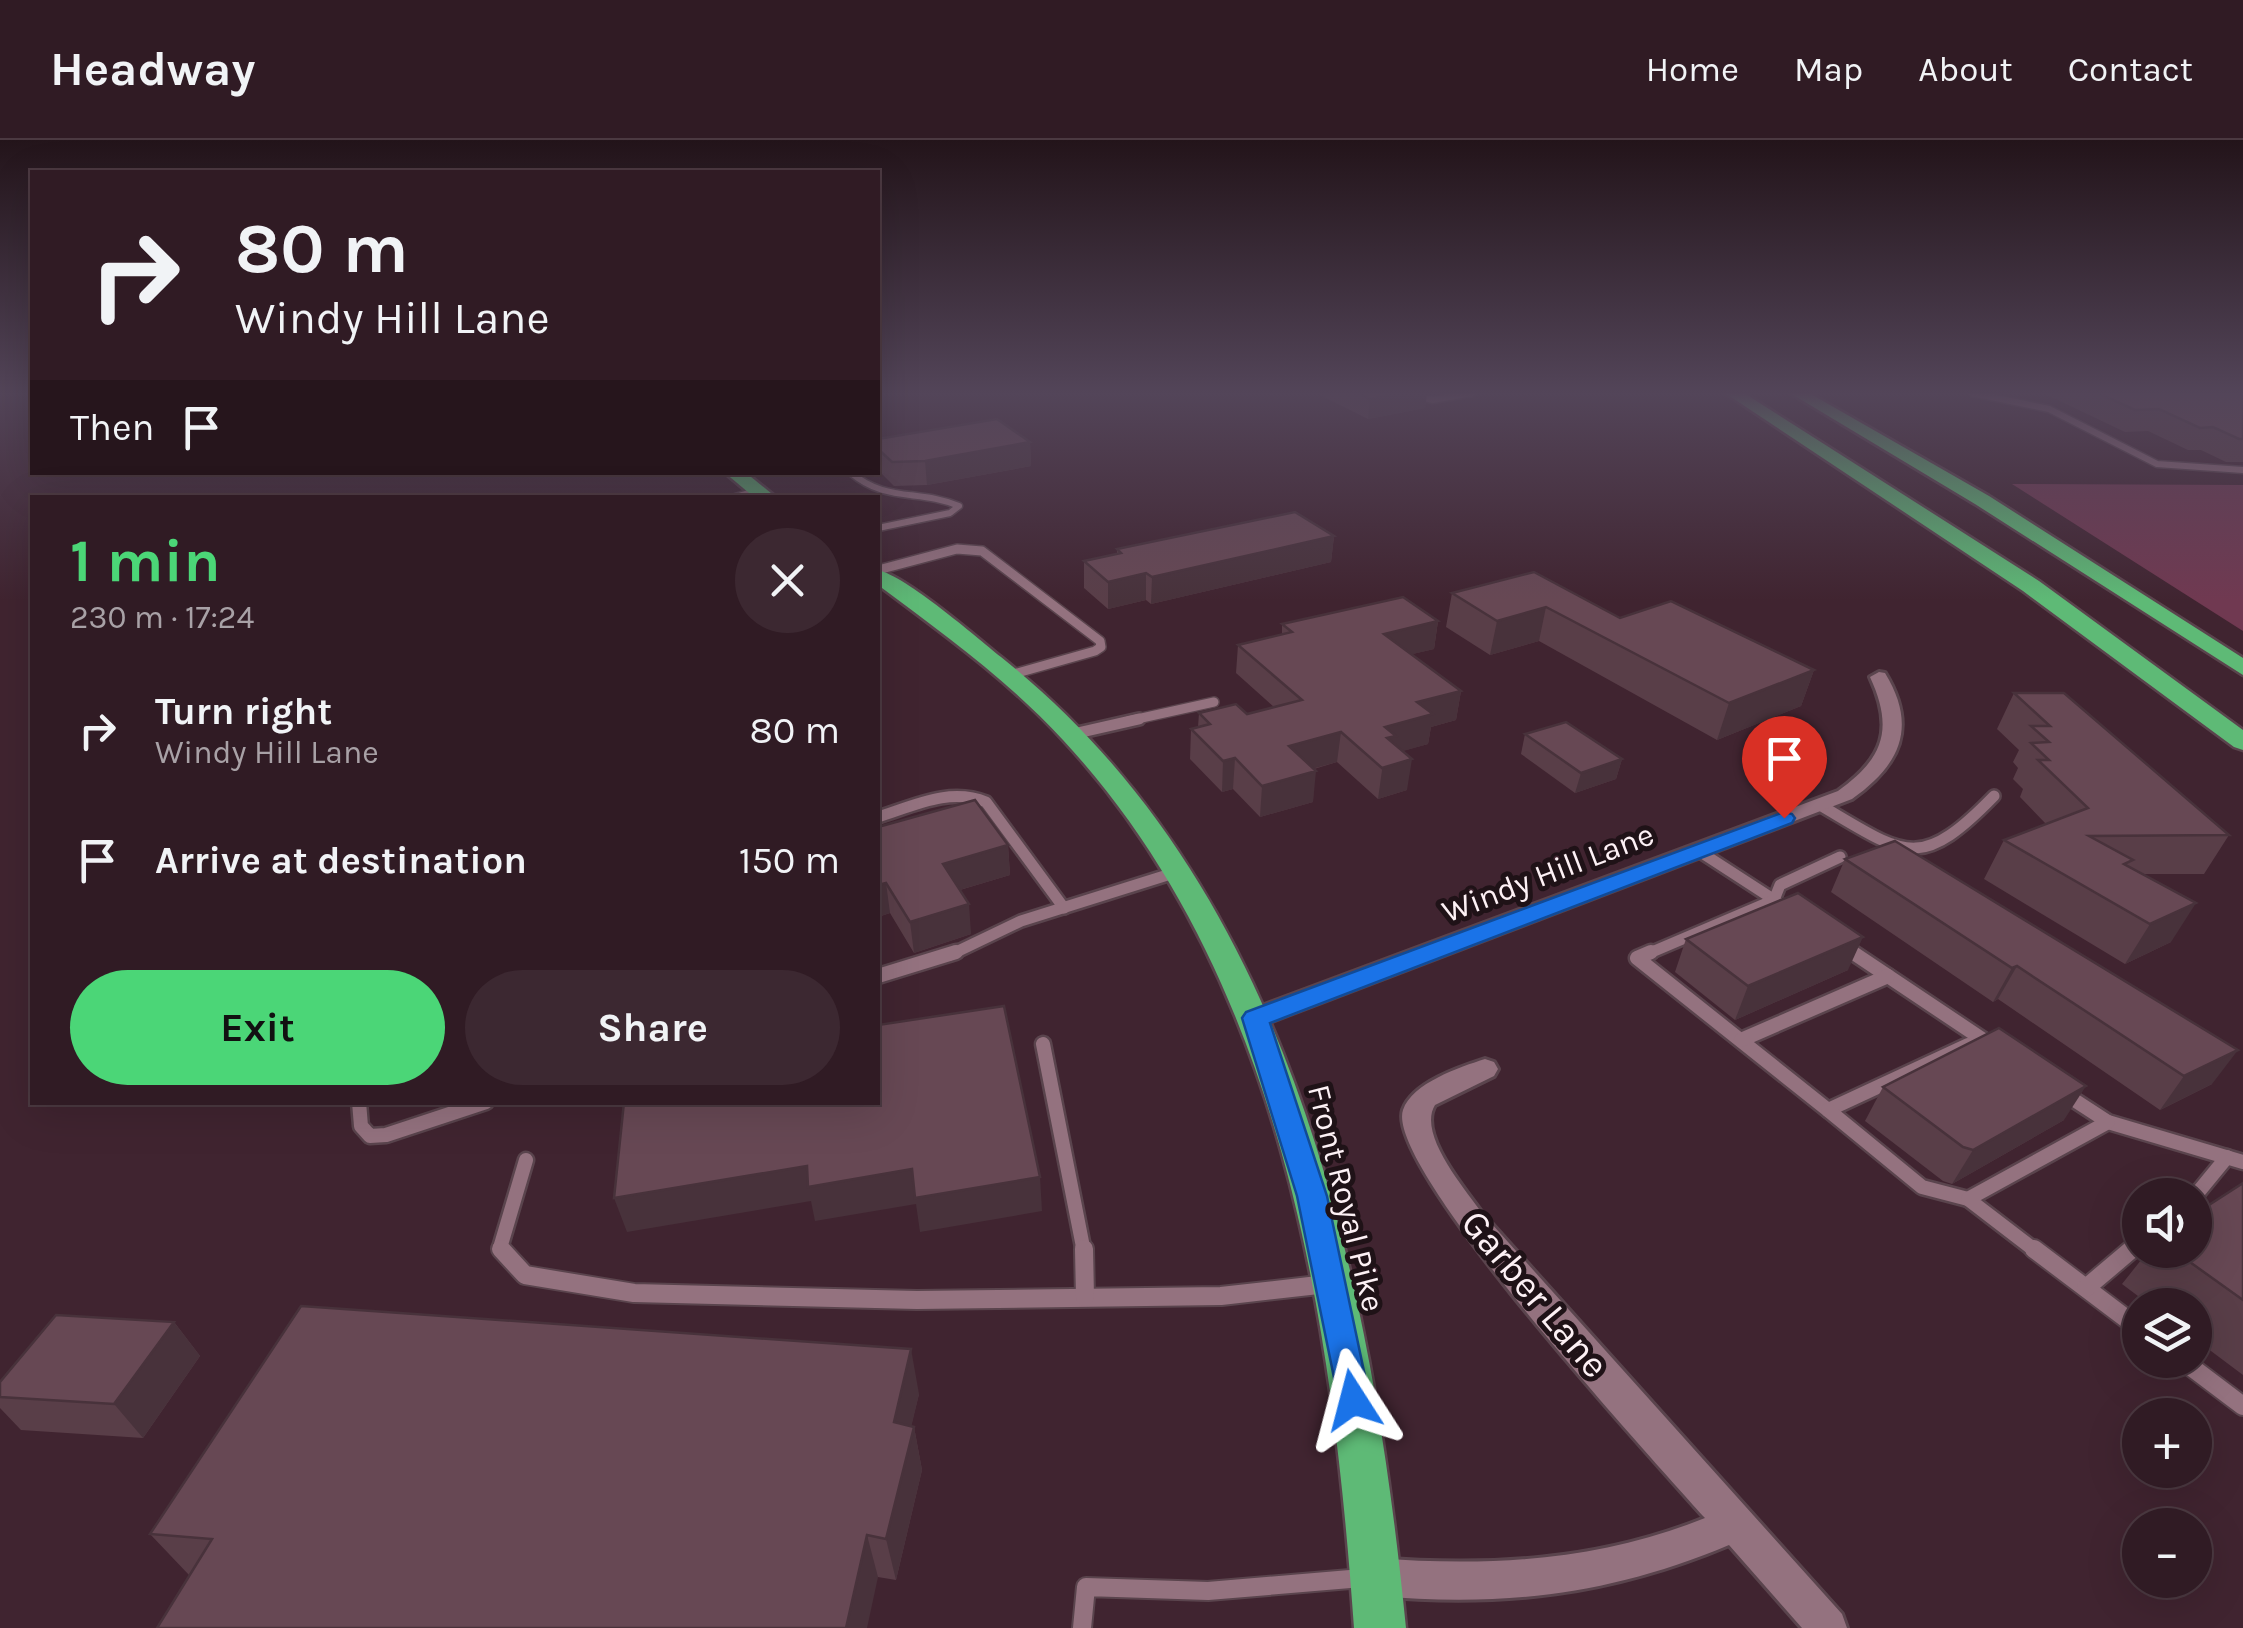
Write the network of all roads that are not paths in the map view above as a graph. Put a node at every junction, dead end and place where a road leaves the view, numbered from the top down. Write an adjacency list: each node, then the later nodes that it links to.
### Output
1 (1840, 462): 16 (highway)
2 (1916, 462): 11 (highway)
3 (2154, 462): 4 (lane)
4 (2243, 470)
5 (738, 475): 7 (highway)
6 (853, 475): 8 (lane)
7 (763, 494)
8 (880, 528)
9 (880, 572): 12 (lane)
10 (880, 575): 12 (highway, Front Royal Pike)
11 (2243, 668)
12 (1010, 675): 15 (highway, Front Royal Pike)
13 (1879, 677): 18 (street, Windy Hill Lane)
14 (1214, 702): 15 (lane)
15 (1072, 734): 22 (highway, Front Royal Pike)
16 (2243, 742)
17 (1994, 796): 18 (lane)
18 (1820, 804): 20 (street, Windy Hill Lane)
19 (880, 816): 24 (lane)
20 (1699, 851): 23 (lane); 29 (street, Windy Hill Lane)
21 (1840, 858): 23 (lane)
22 (1176, 872): 24 (lane); 29 (highway, Front Royal Pike)
23 (1774, 900): 25 (lane); 31 (lane)
24 (1064, 908): 27 (lane)
25 (1790, 911)
26 (1839, 944): 28 (lane)
27 (880, 975)
28 (1888, 976): 30 (lane); 31 (lane)
29 (1255, 1018): 46 (highway, Front Royal Pike)
30 (1980, 1038): 33 (lane); 38 (lane)
31 (1741, 1040): 38 (lane)
32 (1043, 1044): 48 (lane)
33 (2009, 1058)
34 (1485, 1070): 52 (street, Garber Lane)
35 (2052, 1086): 39 (lane)
36 (358, 1105): 37 (lane)
37 (477, 1105)
38 (1828, 1110): 44 (lane)
39 (2108, 1122): 40 (lane); 44 (lane)
40 (2226, 1157): 42 (lane); 43 (lane)
41 (526, 1160): 48 (lane)
42 (2243, 1162)
43 (2209, 1178)
44 (1968, 1199): 47 (lane)
45 (2122, 1257): 47 (lane)
46 (1331, 1284): 48 (lane); 53 (highway, Front Royal Pike)
47 (2086, 1288): 49 (lane)
48 (1085, 1298)
49 (2122, 1315)
50 (2206, 1378): 51 (lane)
51 (2243, 1406)
52 (1735, 1524): 53 (street); 56 (street, Garber Lane)
53 (1376, 1577): 54 (lane); 55 (highway, Front Royal Pike)
54 (1082, 1628)
55 (1380, 1628)
56 (1828, 1628)

